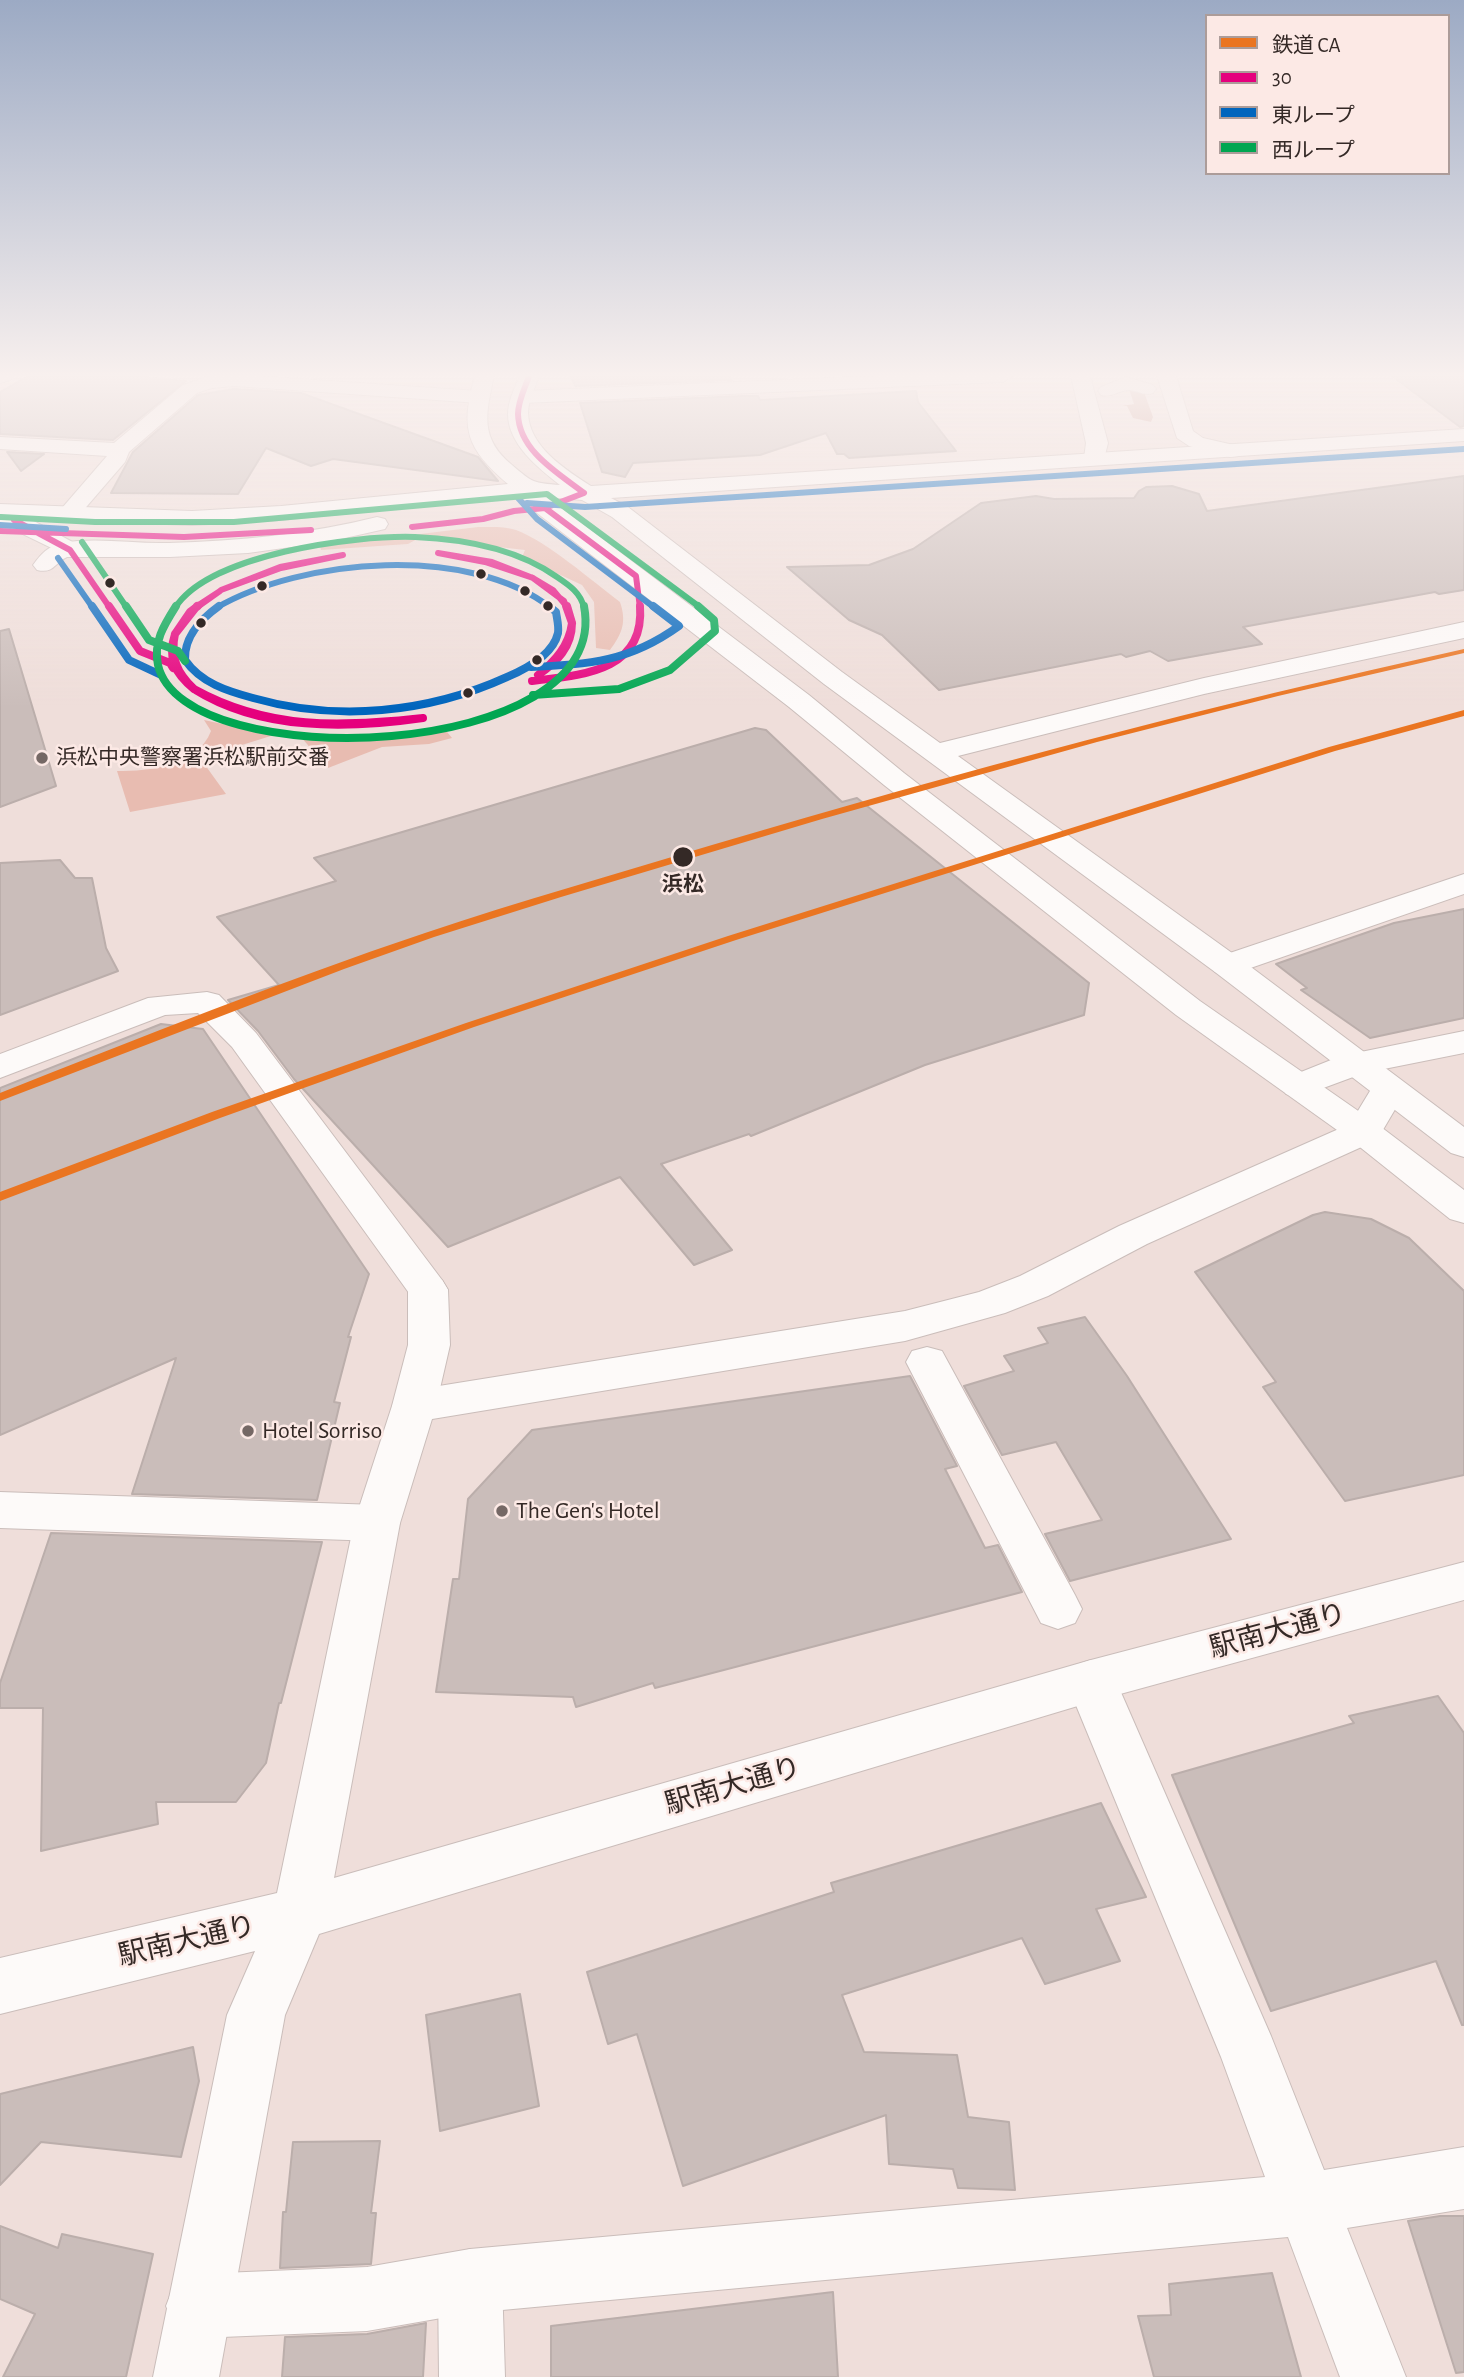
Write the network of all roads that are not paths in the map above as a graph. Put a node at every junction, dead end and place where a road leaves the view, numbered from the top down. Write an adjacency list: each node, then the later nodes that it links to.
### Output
1 (92, 487): 9 (street)
2 (457, 487): 10 (street)
3 (523, 487): 6 (street)
4 (574, 487): 7 (street)
5 (737, 487): 7 (street)
6 (536, 498): 7 (street); 10 (street); 11 (street); 12 (street); 24 (street)
7 (588, 499): 18 (street)
8 (0, 510): 9 (street)
9 (68, 515): 11 (street)
10 (247, 515): 11 (street)
11 (192, 518)
12 (377, 524): 14 (street); 15 (street)
13 (3, 526): 14 (street)
14 (40, 534): 15 (street)
15 (70, 550): 16 (street)
16 (45, 565)
17 (1464, 630): 18 (street)
18 (938, 752): 20 (street)
19 (1464, 883): 20 (street)
20 (1227, 965): 22 (street)
21 (1464, 1042): 22 (street)
22 (1354, 1064): 24 (street); 25 (street)
23 (0, 1067): 30 (street)
24 (1299, 1086): 26 (street)
25 (1389, 1089): 26 (street); 27 (street)
26 (1364, 1132): 28 (street); 30 (street)
27 (1464, 1144)
28 (1464, 1210)
29 (927, 1362): 34 (street)
30 (414, 1406): 32 (street)
31 (0, 1510): 32 (street)
32 (377, 1523): 36 (street)
33 (1464, 1581): 35 (street, 駅南大通り)
34 (1058, 1609)
35 (1091, 1681): 36 (street, 駅南大通り); 39 (street)
36 (300, 1914): 37 (street, 駅南大通り); 41 (street)
37 (0, 1986)
38 (1464, 2178): 39 (street)
39 (1305, 2204): 40 (street); 44 (street)
40 (470, 2281): 41 (street); 43 (street)
41 (198, 2306): 42 (street)
42 (186, 2377)
43 (472, 2377)
44 (1373, 2377)

